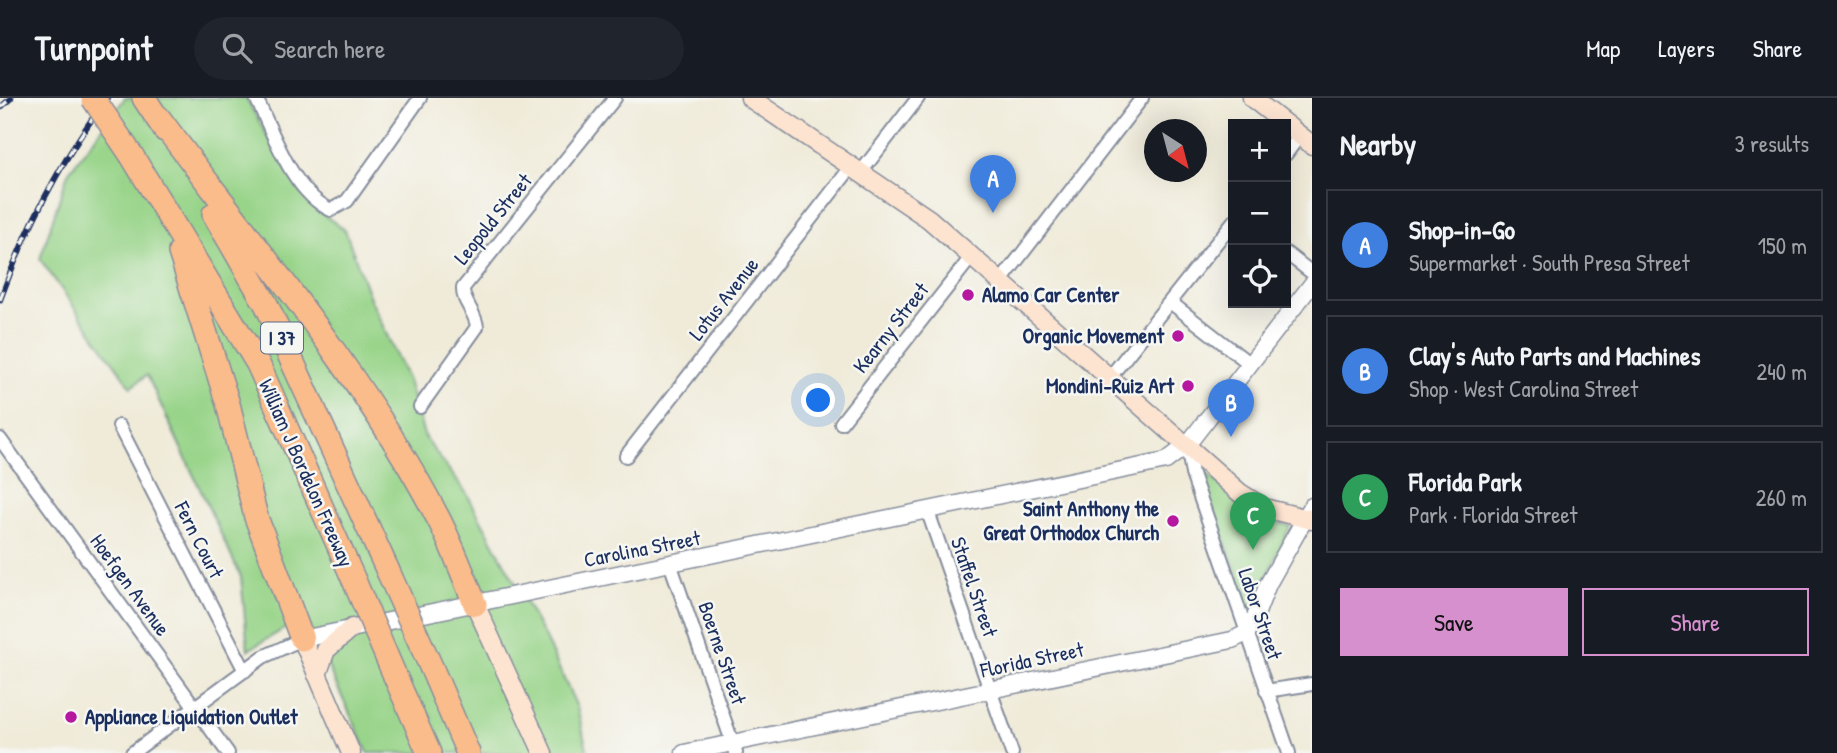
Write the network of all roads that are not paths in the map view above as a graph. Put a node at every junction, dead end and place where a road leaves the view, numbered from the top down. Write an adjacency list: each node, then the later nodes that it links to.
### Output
1 (93, 98): 14 (highway, William J Bordelon Freeway / I 37, bridge)
2 (144, 98): 10 (highway, William J Bordelon Freeway / I 37)
3 (256, 98): 4 (street)
4 (420, 98)
5 (615, 98): 24 (street, Leopold Street)
6 (750, 98): 13 (main road)
7 (918, 98): 13 (street, Lotus Avenue)
8 (1142, 98): 19 (street)
9 (1252, 98): 11 (main road)
10 (158, 117): 33 (highway); 49 (highway, William J Bordelon Freeway / I 37, bridge)
11 (1306, 140): 12 (street)
12 (1291, 150)
13 (856, 169): 16 (main road); 29 (street, Lotus Avenue)
14 (166, 212): 36 (highway); 48 (highway, William J Bordelon Freeway / I 37, bridge)
15 (1228, 228): 21 (street)
16 (972, 256): 19 (main road); 25 (street, Kearny Street)
17 (1291, 257): 18 (street)
18 (1312, 273)
19 (1001, 281): 23 (main road)
20 (1312, 284): 22 (street)
21 (1170, 302): 22 (street); 23 (street)
22 (1250, 364): 28 (street)
23 (1110, 377): 28 (main road)
24 (420, 407)
25 (841, 423)
26 (119, 426): 37 (street, Fern Court)
27 (0, 439): 42 (street, Hoefgen Avenue)
28 (1187, 446): 30 (street, Carolina Street); 31 (main road); 35 (street, Labor Street)
29 (626, 456)
30 (928, 512): 32 (street, Carolina Street); 40 (street, Staffel Street)
31 (1309, 515): 35 (street)
32 (671, 566): 33 (street, Carolina Street); 43 (street, Boerne Street)
33 (475, 604): 34 (street, Carolina Street); 44 (main road)
34 (352, 628): 36 (street, Carolina Street); 38 (main road)
35 (1247, 633): 40 (street, Florida Street); 41 (street, Labor Street)
36 (302, 639): 37 (street, Carolina Street); 38 (main road)
37 (245, 671): 42 (street, Carolina Street)
38 (317, 675): 47 (main road)
39 (1312, 684): 41 (street)
40 (989, 690): 43 (street, Florida Street); 51 (street, Staffel Street)
41 (1266, 691): 52 (street, Labor Street)
42 (195, 707): 45 (street, Carolina Street); 46 (street, Hoefgen Avenue)
43 (734, 748): 50 (street, Florida Street)
44 (539, 750)
45 (132, 753)
46 (228, 753)
47 (351, 753)
48 (429, 753)
49 (468, 753)
50 (684, 753)
51 (1012, 753)
52 (1289, 753)

